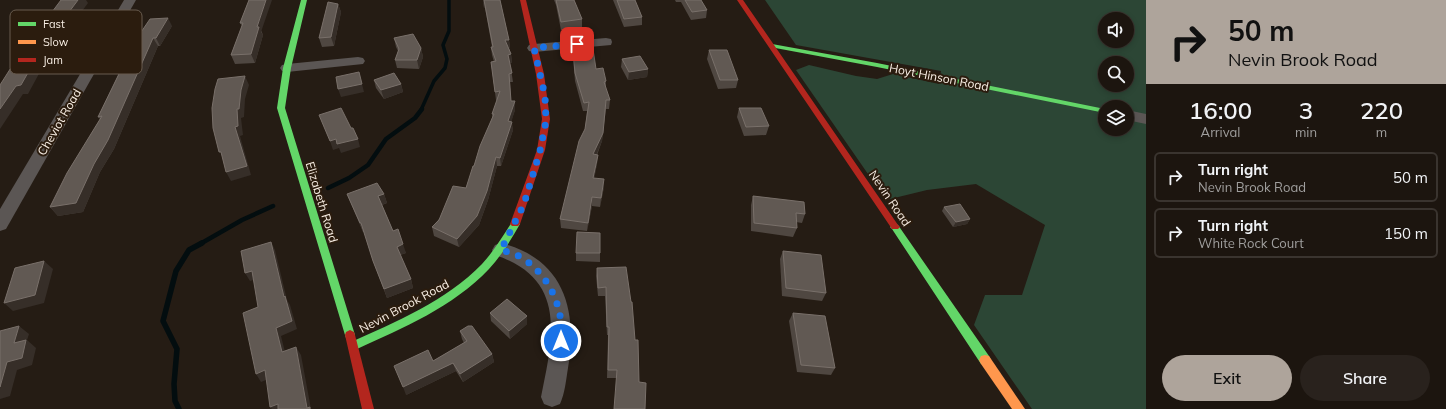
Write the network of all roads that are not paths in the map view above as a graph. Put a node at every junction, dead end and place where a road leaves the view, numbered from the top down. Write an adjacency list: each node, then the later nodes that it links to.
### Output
1 (130, 0): 5 (street, Cheviot Road)
2 (304, 0): 10 (street, Elizabeth Road)
3 (523, 0): 8 (street, Nevin Brook Road)
4 (740, 0): 7 (street, Nevin Road)
5 (124, 10)
6 (606, 42): 8 (street)
7 (772, 46): 12 (street, Hoyt Hinson Road); 20 (street, Nevin Road)
8 (534, 48): 16 (street, Nevin Brook Road)
9 (358, 61): 10 (street)
10 (287, 68): 17 (street, Elizabeth Road)
11 (87, 74): 15 (street, Cheviot Road)
12 (1098, 110)
13 (1134, 116): 14 (street)
14 (1146, 119)
15 (0, 224)
16 (501, 250): 17 (street, Nevin Brook Road); 18 (street)
17 (353, 346): 19 (street, Elizabeth Road)
18 (552, 397)
19 (368, 409)
20 (1020, 409)

